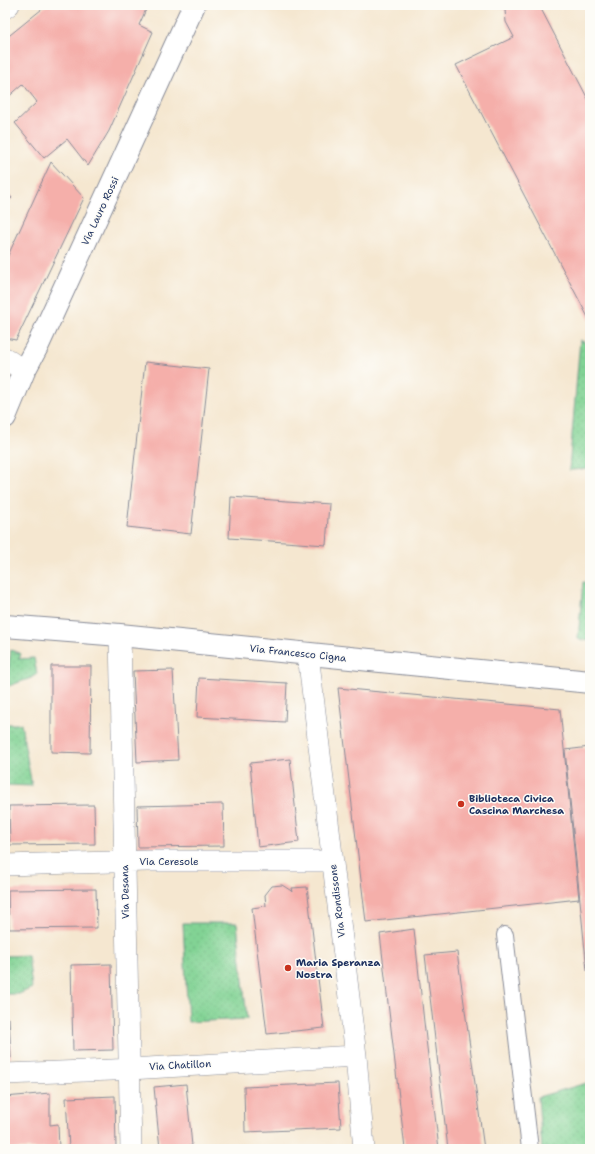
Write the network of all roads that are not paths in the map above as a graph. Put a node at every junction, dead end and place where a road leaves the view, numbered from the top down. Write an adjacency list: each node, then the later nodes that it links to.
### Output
1 (9, 5): 3 (street)
2 (194, 5): 5 (street, Via Lauro Rossi)
3 (5, 8)
4 (5, 358): 5 (street)
5 (24, 371): 6 (street, Via Lauro Rossi)
6 (5, 418)
7 (5, 626): 8 (street, Via Francesco Cigna)
8 (120, 636): 9 (street, Via Francesco Cigna); 12 (street, Via Desana)
9 (308, 654): 10 (street, Via Francesco Cigna); 11 (street, Via Rondissone)
10 (590, 682)
11 (332, 861): 12 (street, Via Ceresole); 15 (street, Via Rondissone)
12 (124, 862): 13 (street, Via Ceresole); 16 (street, Via Desana)
13 (5, 865)
14 (505, 936): 20 (street)
15 (356, 1056): 16 (street, Via Chatillon); 19 (street, Via Rondissone)
16 (129, 1068): 17 (street, Via Chatillon); 18 (street, Via Desana)
17 (5, 1074)
18 (132, 1149)
19 (364, 1149)
20 (530, 1149)

